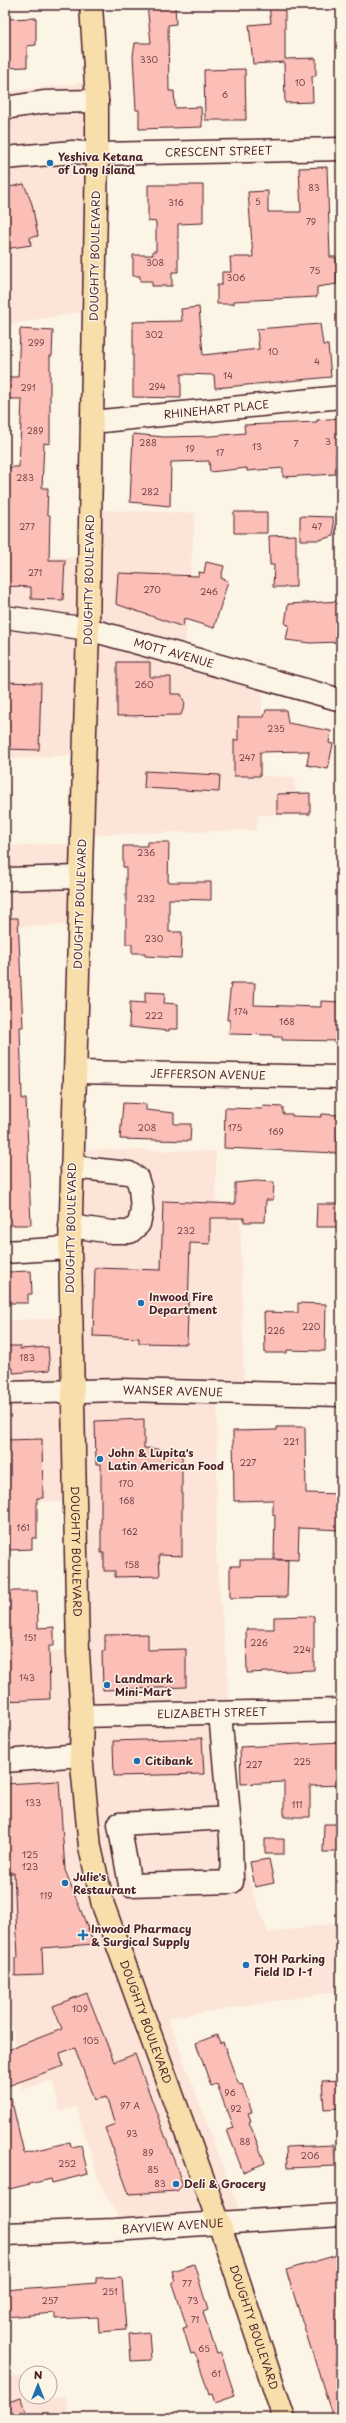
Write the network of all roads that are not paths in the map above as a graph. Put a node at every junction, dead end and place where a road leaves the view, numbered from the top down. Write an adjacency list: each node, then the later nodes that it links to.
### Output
1 (91, 5): 2 (main road, DOUGHTY BOULEVARD)
2 (97, 101): 3 (street); 5 (main road, DOUGHTY BOULEVARD)
3 (5, 108)
4 (341, 149): 5 (street, CRESCENT STREET)
5 (97, 154): 6 (street, CRESCENT STREET); 8 (main road, DOUGHTY BOULEVARD)
6 (5, 158)
7 (341, 397): 8 (street, RHINEHART PLACE)
8 (92, 422): 10 (main road, DOUGHTY BOULEVARD)
9 (5, 617): 10 (street, MOTT AVENUE)
10 (88, 628): 11 (street, MOTT AVENUE); 12 (main road, DOUGHTY BOULEVARD)
11 (341, 700)
12 (81, 877): 13 (street); 14 (main road, DOUGHTY BOULEVARD)
13 (5, 879)
14 (75, 1072): 15 (street, JEFFERSON AVENUE); 16 (main road, DOUGHTY BOULEVARD)
15 (341, 1077)
16 (72, 1168): 17 (main road, DOUGHTY BOULEVARD); 17 (street)
17 (70, 1226): 18 (main road, DOUGHTY BOULEVARD)
18 (70, 1248): 19 (street); 20 (main road, DOUGHTY BOULEVARD)
19 (5, 1252)
20 (72, 1392): 21 (street, WANSER AVENUE); 22 (street, WANSER AVENUE); 25 (main road, DOUGHTY BOULEVARD)
21 (5, 1393)
22 (341, 1396)
23 (341, 1710): 24 (street, ELIZABETH STREET)
24 (220, 1713): 25 (street, ELIZABETH STREET); 28 (street)
25 (82, 1716): 26 (main road, DOUGHTY BOULEVARD)
26 (81, 1755): 27 (street); 30 (main road, DOUGHTY BOULEVARD)
27 (5, 1761)
28 (229, 1818): 28 (street)
29 (341, 2215): 30 (street, BAYVIEW AVENUE)
30 (219, 2223): 31 (street, BAYVIEW AVENUE); 32 (main road, DOUGHTY BOULEVARD)
31 (5, 2234)
32 (284, 2418)

